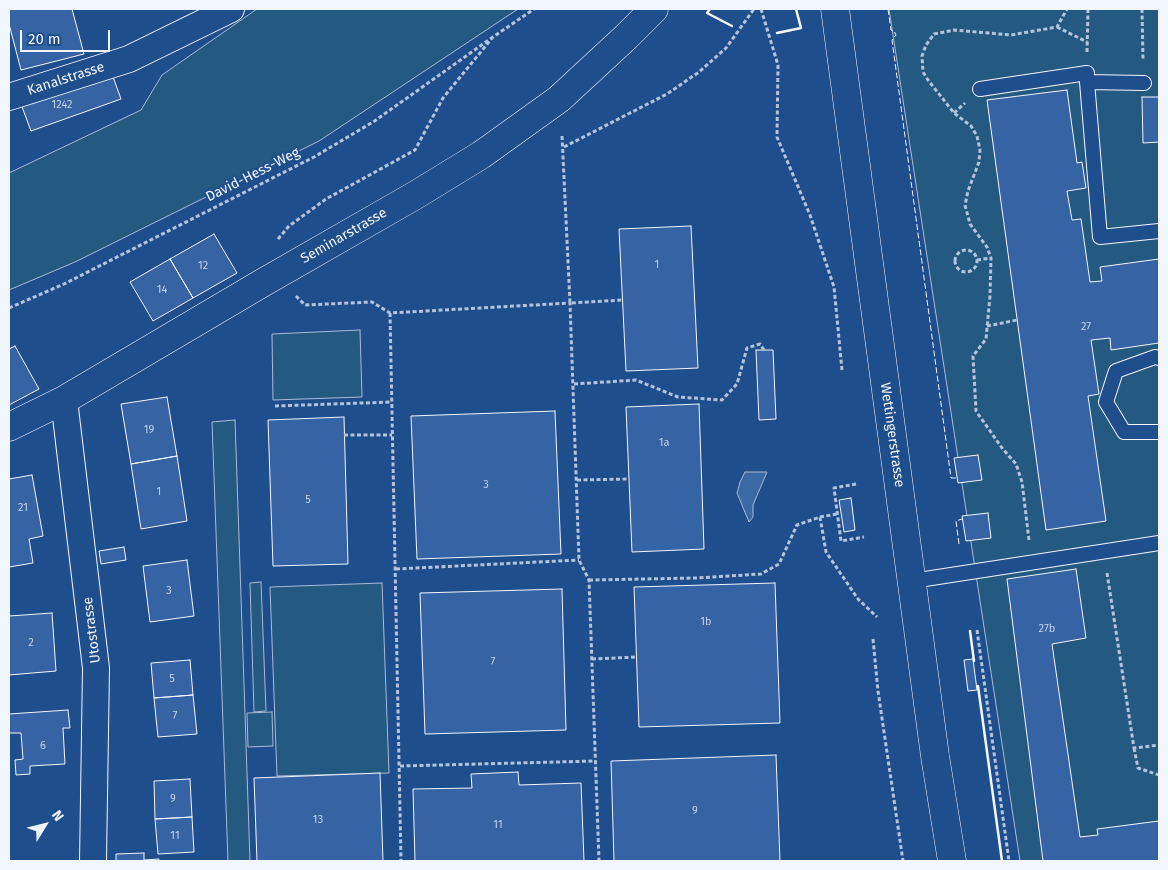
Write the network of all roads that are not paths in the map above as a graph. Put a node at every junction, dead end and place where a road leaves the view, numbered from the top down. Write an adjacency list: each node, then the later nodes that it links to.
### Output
1 (231, 9): 7 (street, Kanalstrasse)
2 (654, 9): 10 (main road, Seminarstrasse)
3 (835, 9): 14 (main road, Wettingerstrasse)
4 (1087, 78): 5 (lane); 6 (lane); 8 (lane)
5 (1144, 83)
6 (980, 89)
7 (9, 97)
8 (1159, 231)
9 (1159, 358): 12 (lane)
10 (64, 400): 11 (main road, Seminarstrasse); 15 (street, Utostrasse)
11 (9, 427)
12 (1159, 432)
13 (1159, 543): 14 (lane)
14 (912, 581): 16 (main road, Wettingerstrasse)
15 (93, 861)
16 (952, 861)

